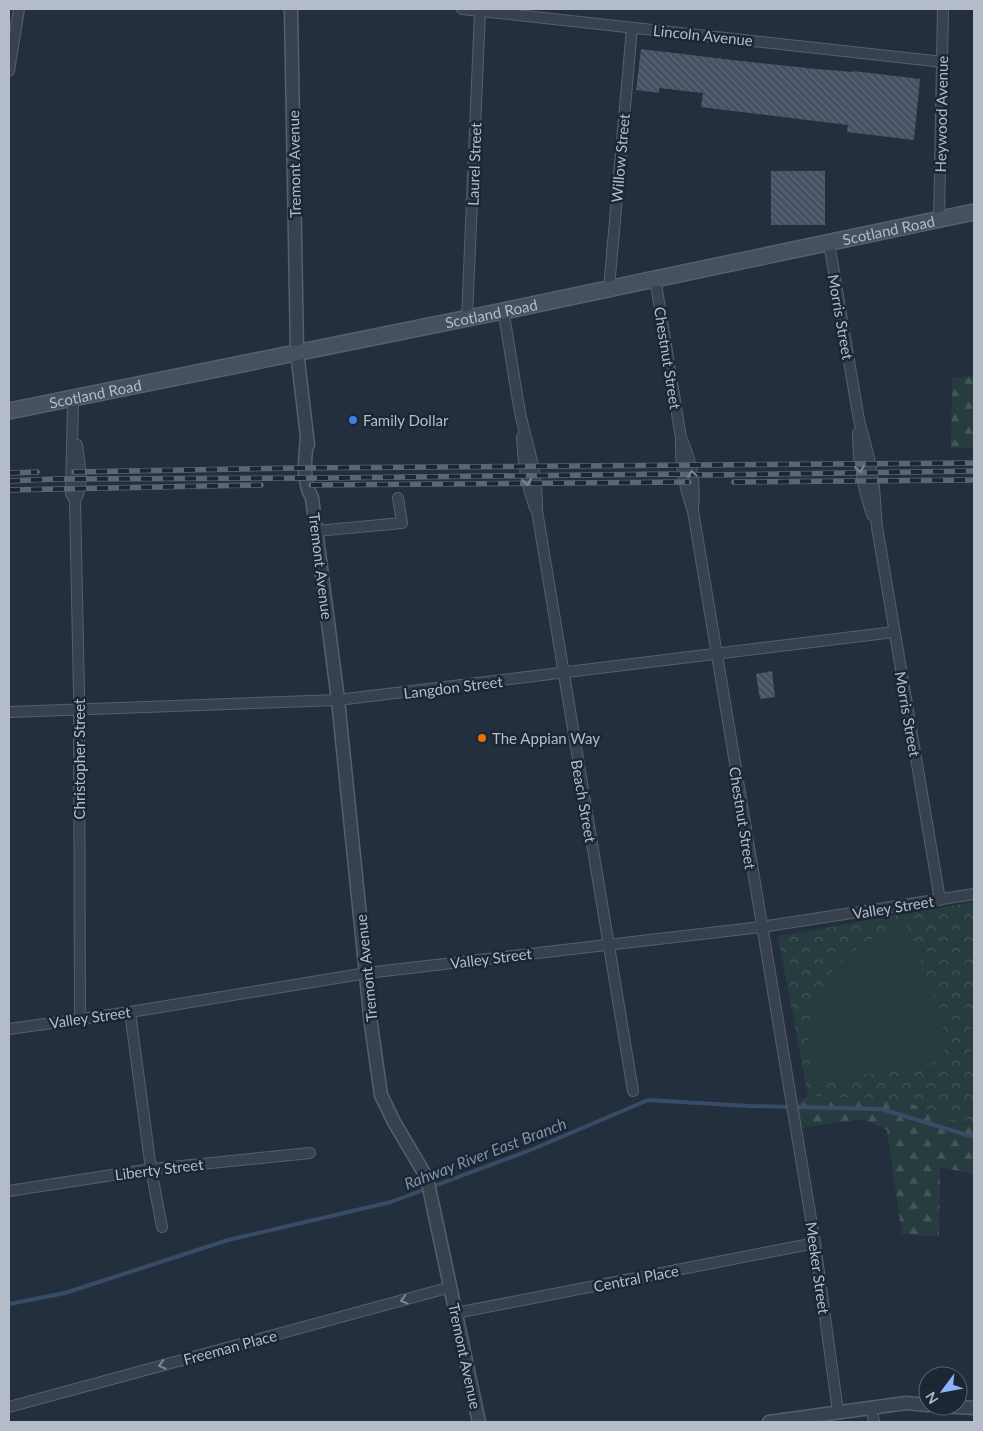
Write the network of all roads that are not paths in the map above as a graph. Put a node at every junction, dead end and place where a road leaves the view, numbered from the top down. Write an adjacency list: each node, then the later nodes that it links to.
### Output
1 (19, 9): 8 (street)
2 (290, 9): 16 (street, Tremont Avenue)
3 (462, 9): 5 (street, Lincoln Avenue)
4 (943, 9): 7 (street, Heywood Avenue)
5 (480, 11): 6 (street, Lincoln Avenue); 15 (street, Laurel Street)
6 (632, 28): 7 (street, Lincoln Avenue); 13 (street, Willow Street)
7 (943, 62): 10 (street, Heywood Avenue)
8 (9, 71)
9 (974, 212): 10 (main road, Scotland Road)
10 (939, 220): 11 (main road, Scotland Road)
11 (829, 243): 12 (main road, Scotland Road); 21 (street, Morris Street)
12 (655, 278): 13 (main road, Scotland Road); 22 (street, Chestnut Street)
13 (609, 288): 14 (main road, Scotland Road)
14 (504, 311): 15 (main road, Scotland Road); 23 (street, Beach Street)
15 (467, 318): 16 (main road, Scotland Road)
16 (297, 352): 17 (main road, Scotland Road); 20 (street, Tremont Avenue)
17 (73, 399): 18 (main road, Scotland Road); 25 (street, Christopher Street)
18 (9, 412)
19 (398, 498): 20 (street)
20 (316, 531): 24 (street, Tremont Avenue)
21 (894, 632): 22 (street, Langdon Street); 28 (street, Morris Street)
22 (716, 654): 23 (street, Langdon Street); 29 (street, Chestnut Street)
23 (563, 674): 24 (street, Langdon Street); 30 (street, Beach Street)
24 (338, 700): 25 (street, Langdon Street); 31 (street, Tremont Avenue)
25 (79, 708): 26 (street, Langdon Street); 33 (street, Christopher Street)
26 (9, 712)
27 (974, 894): 28 (street, Valley Street)
28 (940, 900): 29 (street, Valley Street)
29 (761, 927): 30 (street, Valley Street); 36 (street, Chestnut Street)
30 (609, 944): 31 (street, Valley Street); 35 (street, Beach Street)
31 (367, 973): 32 (street, Valley Street); 42 (street, Tremont Avenue)
32 (130, 1012): 33 (street, Valley Street); 38 (street)
33 (80, 1019): 34 (street, Valley Street)
34 (9, 1029)
35 (633, 1091)
36 (795, 1124): 41 (street, Meeker Street)
37 (310, 1153): 38 (street, Liberty Street)
38 (151, 1169): 39 (street, Liberty Street); 40 (street)
39 (9, 1191)
40 (162, 1227)
41 (815, 1243): 43 (street, Central Place); 47 (street, Meeker Street)
42 (451, 1287): 43 (street, Tremont Avenue); 45 (street, Freeman Place, one-way to 45)
43 (456, 1313): 48 (street, Tremont Avenue)
44 (918, 1404): 46 (street)
45 (9, 1407)
46 (871, 1408): 47 (street); 50 (street)
47 (838, 1412): 49 (street)
48 (478, 1422)
49 (769, 1422)
50 (874, 1422)

